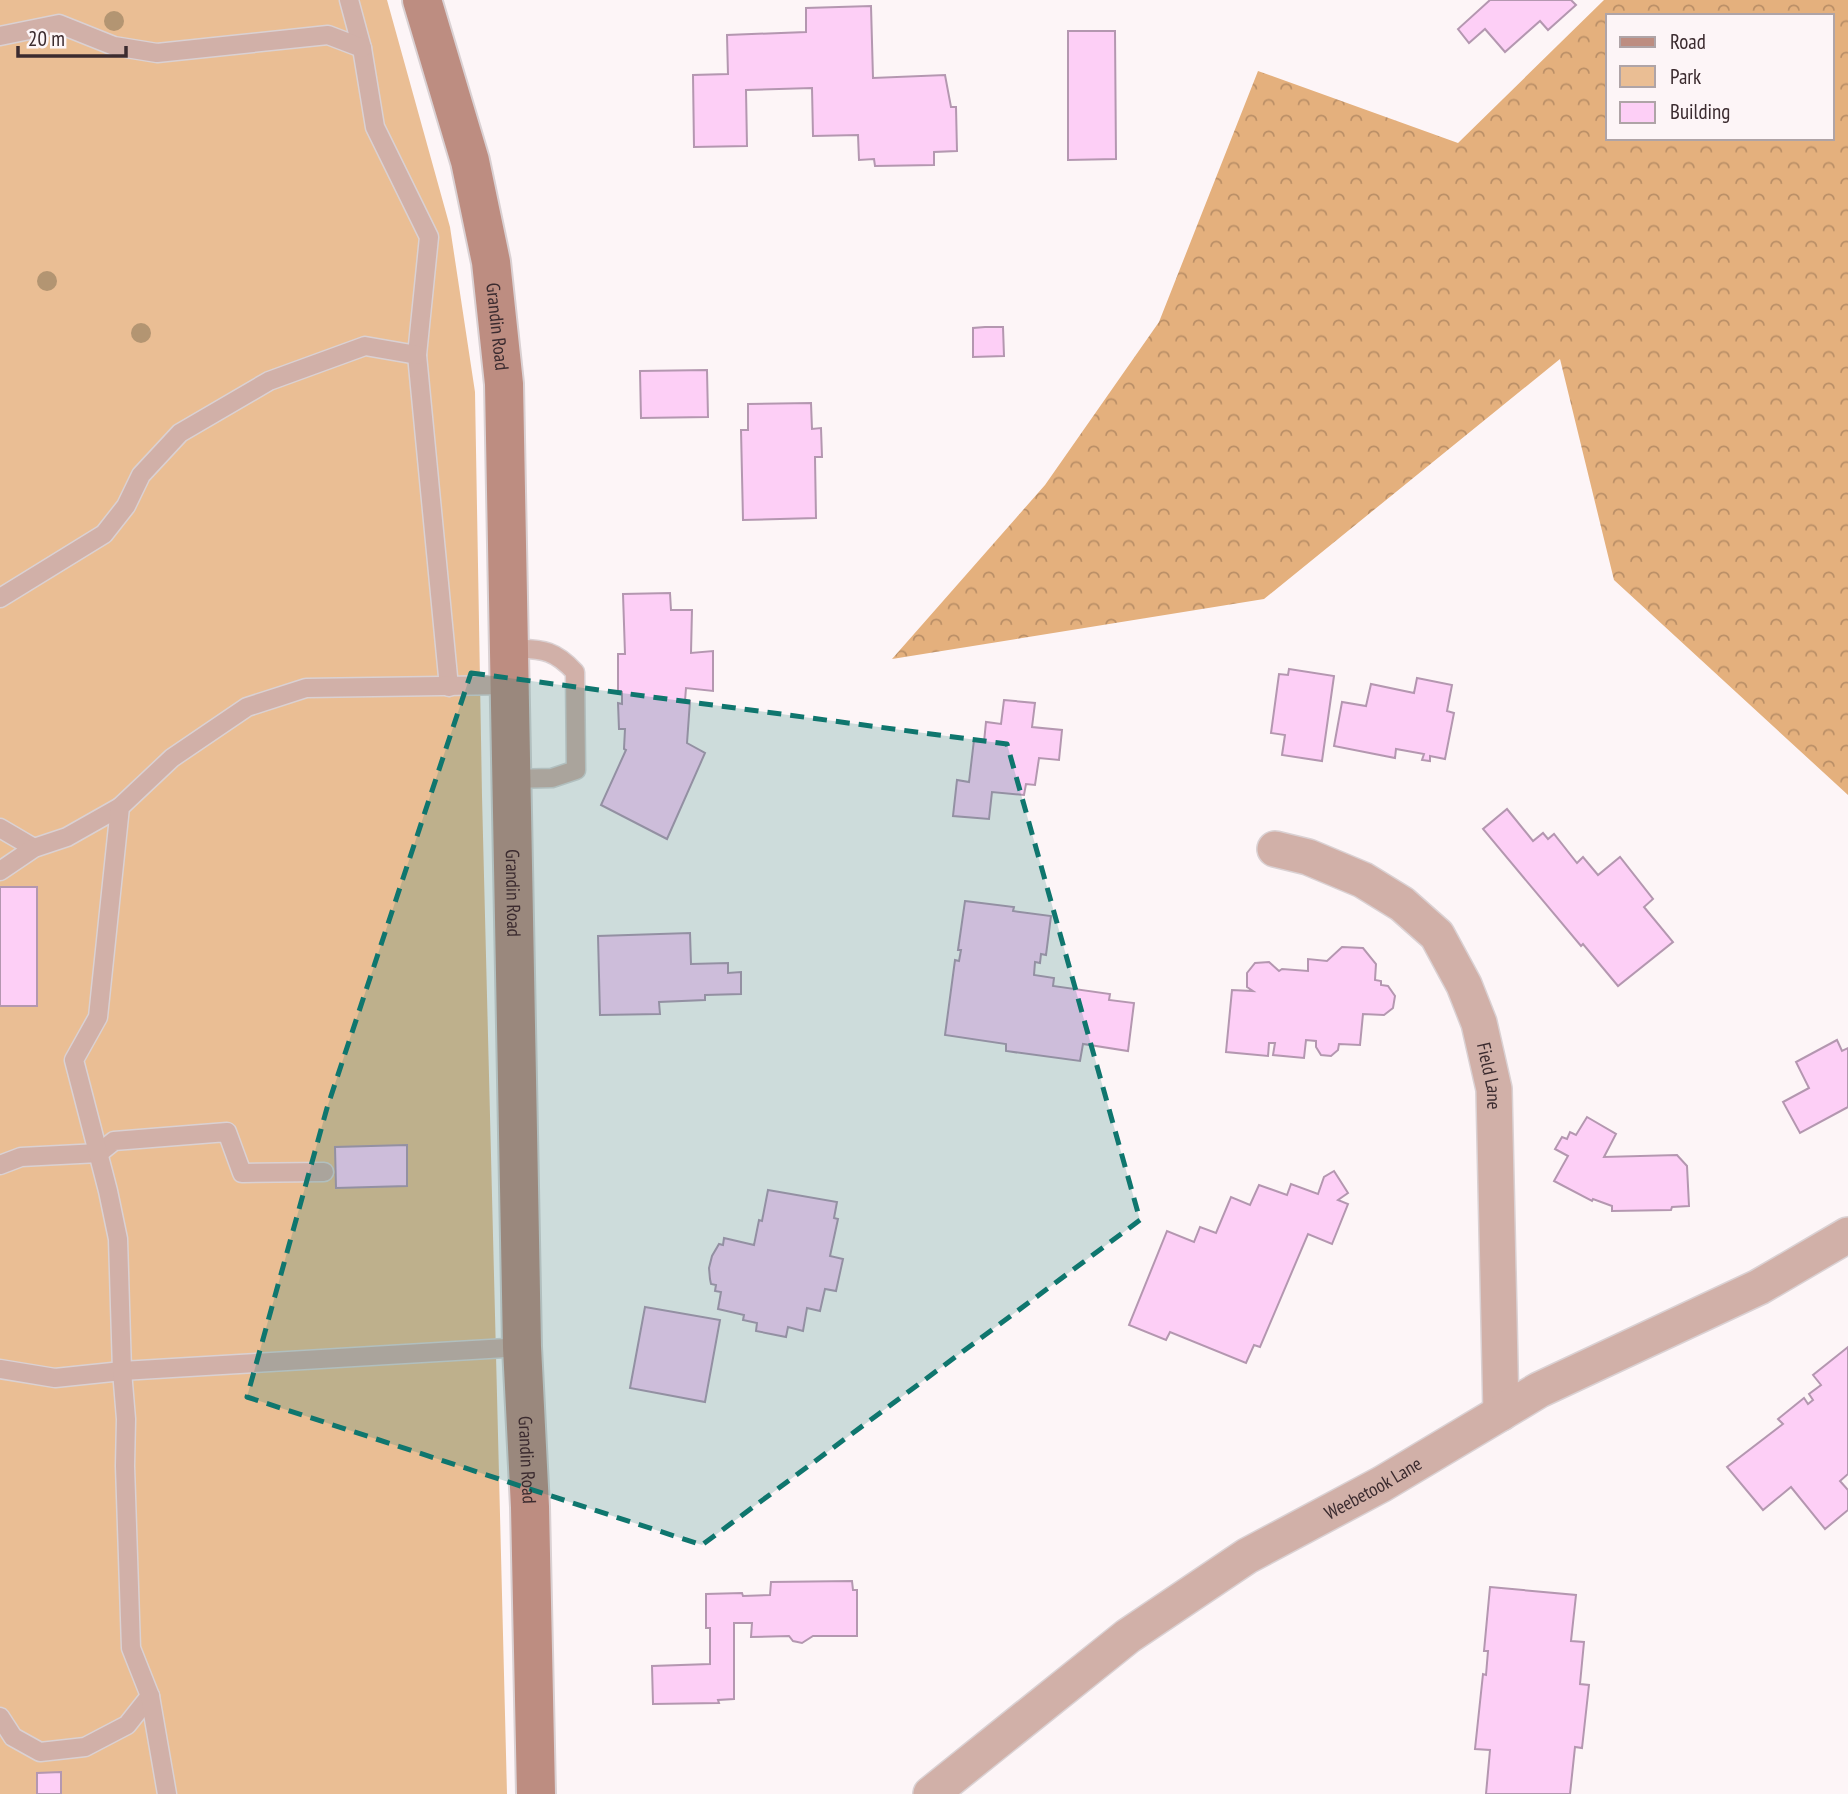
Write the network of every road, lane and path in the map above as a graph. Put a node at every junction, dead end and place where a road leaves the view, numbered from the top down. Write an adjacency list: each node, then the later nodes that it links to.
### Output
1 (349, 0): 4 (lane)
2 (422, 0): 7 (street, Grandin Road)
3 (0, 36): 4 (lane)
4 (362, 48): 5 (lane)
5 (417, 355): 6 (lane); 9 (lane)
6 (0, 598)
7 (508, 648): 8 (street, Grandin Road); 10 (lane)
8 (509, 685): 9 (lane); 10 (street, Grandin Road)
9 (449, 687): 11 (lane)
10 (511, 779): 20 (street, Grandin Road)
11 (120, 807): 13 (lane); 16 (lane)
12 (0, 828): 13 (lane)
13 (34, 848): 15 (lane)
14 (1275, 849): 23 (street, Field Lane)
15 (0, 871)
16 (99, 1153): 17 (lane); 18 (lane); 22 (lane)
17 (0, 1165)
18 (324, 1172)
19 (1848, 1235): 23 (street, Weebetook Lane)
20 (522, 1347): 22 (lane); 27 (street, Grandin Road)
21 (0, 1369): 22 (lane)
22 (122, 1371): 24 (lane)
23 (1501, 1413): 28 (street, Weebetook Lane)
24 (150, 1696): 25 (lane); 26 (lane)
25 (0, 1717)
26 (167, 1794)
27 (536, 1794)
28 (931, 1794)

